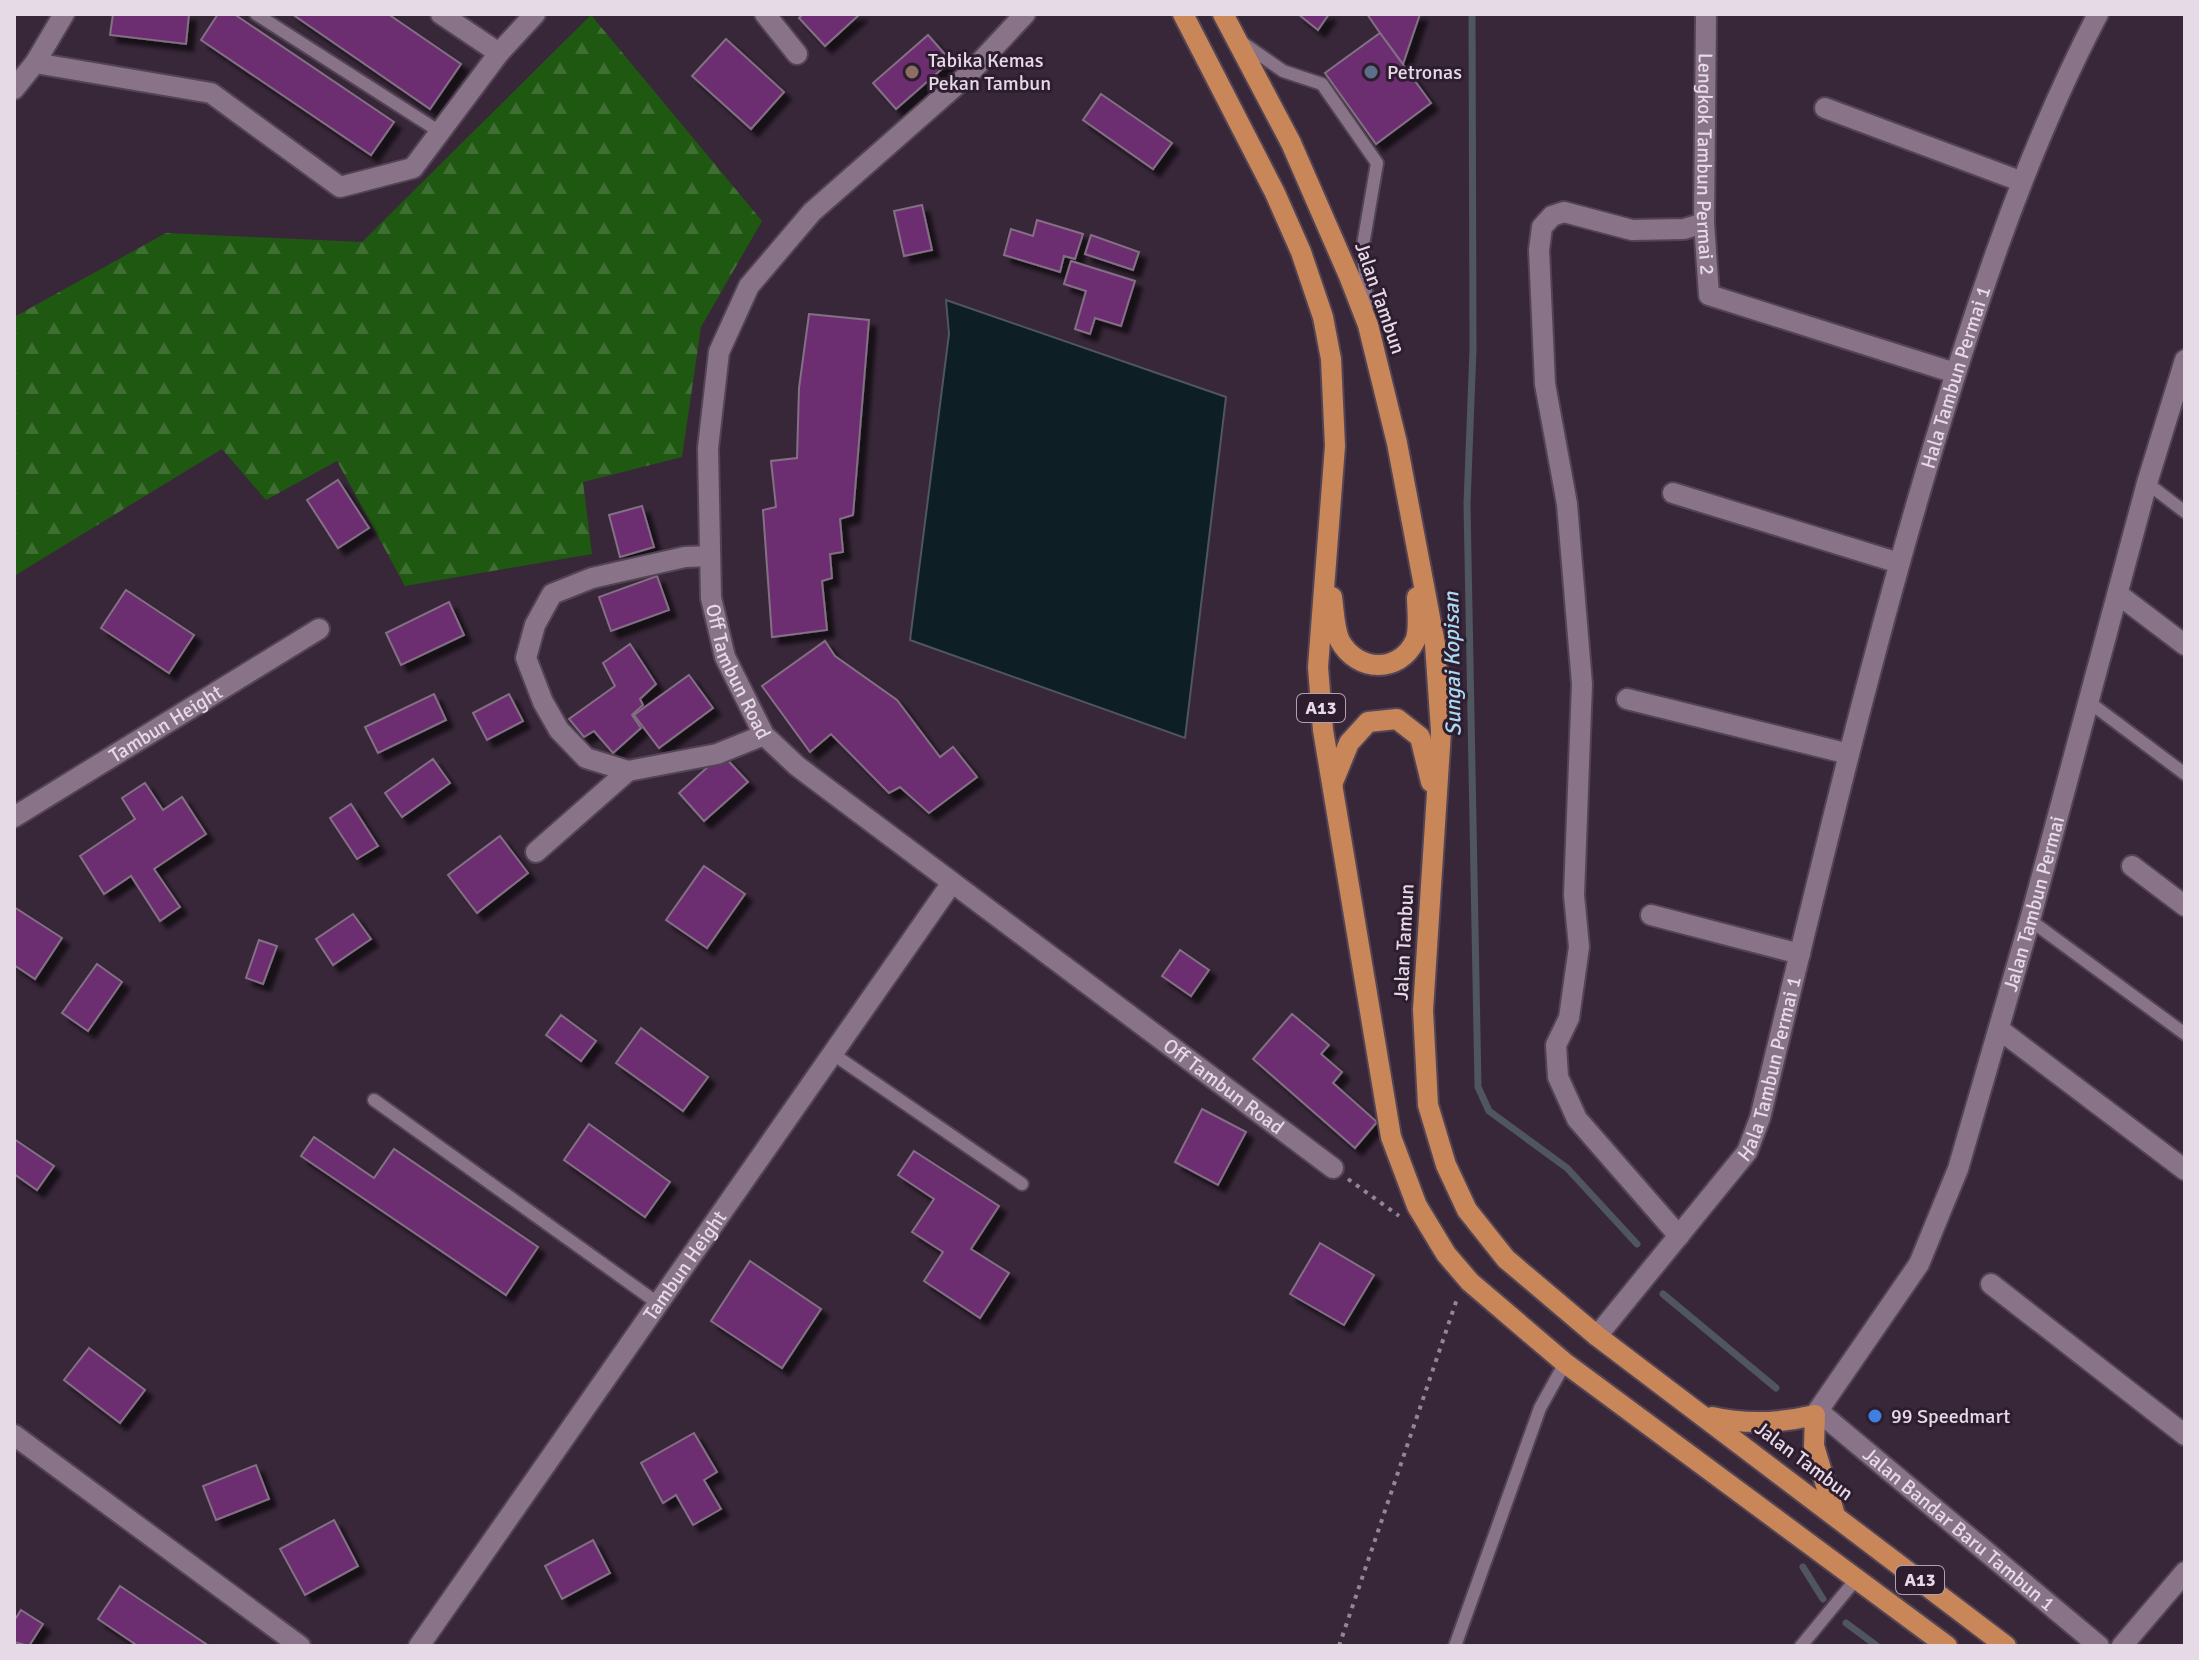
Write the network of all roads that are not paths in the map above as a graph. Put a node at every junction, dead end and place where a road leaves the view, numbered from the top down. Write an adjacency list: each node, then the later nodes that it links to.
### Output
1 (64, 14): 14 (street)
2 (256, 14): 17 (lane)
3 (441, 14): 12 (street)
4 (535, 14): 12 (street)
5 (765, 14): 13 (street)
6 (1025, 14): 26 (street, Off Tambun Road)
7 (1183, 14): 29 (main road, Jalan Tambun / A13)
8 (1223, 14): 11 (main road, Jalan Tambun / A13)
9 (1706, 14): 19 (street, Lengkok Tambun Permai 2)
10 (2098, 14): 18 (street, Hala Tambun Permai 1)
11 (1234, 37): 20 (main road, Jalan Tambun / A13); 20 (lane)
12 (499, 53): 17 (street)
13 (797, 54)
14 (35, 63): 15 (street); 17 (street)
15 (14, 89)
16 (1825, 108): 18 (street)
17 (440, 132)
18 (2020, 181): 21 (street, Hala Tambun Permai 1)
19 (1704, 223): 21 (street, Lengkok Tambun Permai 2); 56 (street)
20 (1368, 325): 27 (main road, Jalan Tambun / A13)
21 (1955, 373): 28 (street, Hala Tambun Permai 1)
22 (2183, 373): 23 (street, Jalan Tambun Permai)
23 (2147, 483): 25 (lane); 30 (street, Jalan Tambun Permai)
24 (1673, 493): 28 (street)
25 (2185, 512)
26 (710, 556): 35 (street, Off Tambun Road); 37 (street)
27 (1417, 557): 29 (main road); 40 (main road, Jalan Tambun / A13)
28 (1899, 563): 36 (street, Hala Tambun Permai 1)
29 (1327, 574): 39 (main road, Jalan Tambun / A13)
30 (2119, 595): 32 (street); 34 (street, Jalan Tambun Permai)
31 (319, 629): 41 (street, Tambun Height)
32 (2185, 645)
33 (1627, 699): 36 (street)
34 (2089, 702): 38 (lane); 47 (street, Jalan Tambun Permai)
35 (764, 735): 37 (street); 44 (street, Off Tambun Road)
36 (1849, 754): 48 (street, Hala Tambun Permai 1)
37 (628, 771): 42 (street)
38 (2185, 774)
39 (1333, 782): 40 (main road); 60 (main road, Jalan Tambun / A13)
40 (1436, 802): 59 (main road, Jalan Tambun / A13)
41 (14, 817)
42 (536, 852)
43 (2132, 866): 45 (street)
44 (951, 884): 51 (street, Tambun Height); 53 (street, Off Tambun Road)
45 (2185, 906)
46 (1651, 915): 48 (street)
47 (2030, 920): 49 (street, Jalan Tambun Permai); 50 (lane)
48 (1800, 954): 56 (street, Hala Tambun Permai 1)
49 (2000, 1030): 54 (street); 61 (street, Jalan Tambun Permai)
50 (2185, 1034)
51 (833, 1054): 55 (lane); 58 (street, Tambun Height)
52 (374, 1100): 58 (lane)
53 (1333, 1168)
54 (2185, 1170)
55 (1022, 1184)
56 (1679, 1236): 59 (street, Hala Tambun Permai 1)
57 (1991, 1284): 64 (street)
58 (659, 1304): 69 (street, Tambun Height)
59 (1597, 1336): 62 (main road, Jalan Tambun / A13)
60 (1565, 1363): 67 (main road, Jalan Tambun); 70 (lane)
61 (1816, 1413): 62 (main road); 65 (main road); 74 (street, Jalan Bandar Baru Tambun 1)
62 (1704, 1415): 65 (main road, Jalan Tambun / A13)
63 (14, 1435): 68 (street)
64 (2185, 1435)
65 (1835, 1515): 73 (main road, Jalan Tambun / A13)
66 (2185, 1572): 75 (street)
67 (1857, 1578): 71 (lane); 72 (main road, Jalan Tambun / A13)
68 (300, 1646)
69 (419, 1646)
70 (1455, 1646)
71 (1801, 1646)
72 (1947, 1646)
73 (2006, 1646)
74 (2099, 1646)
75 (2122, 1646)

